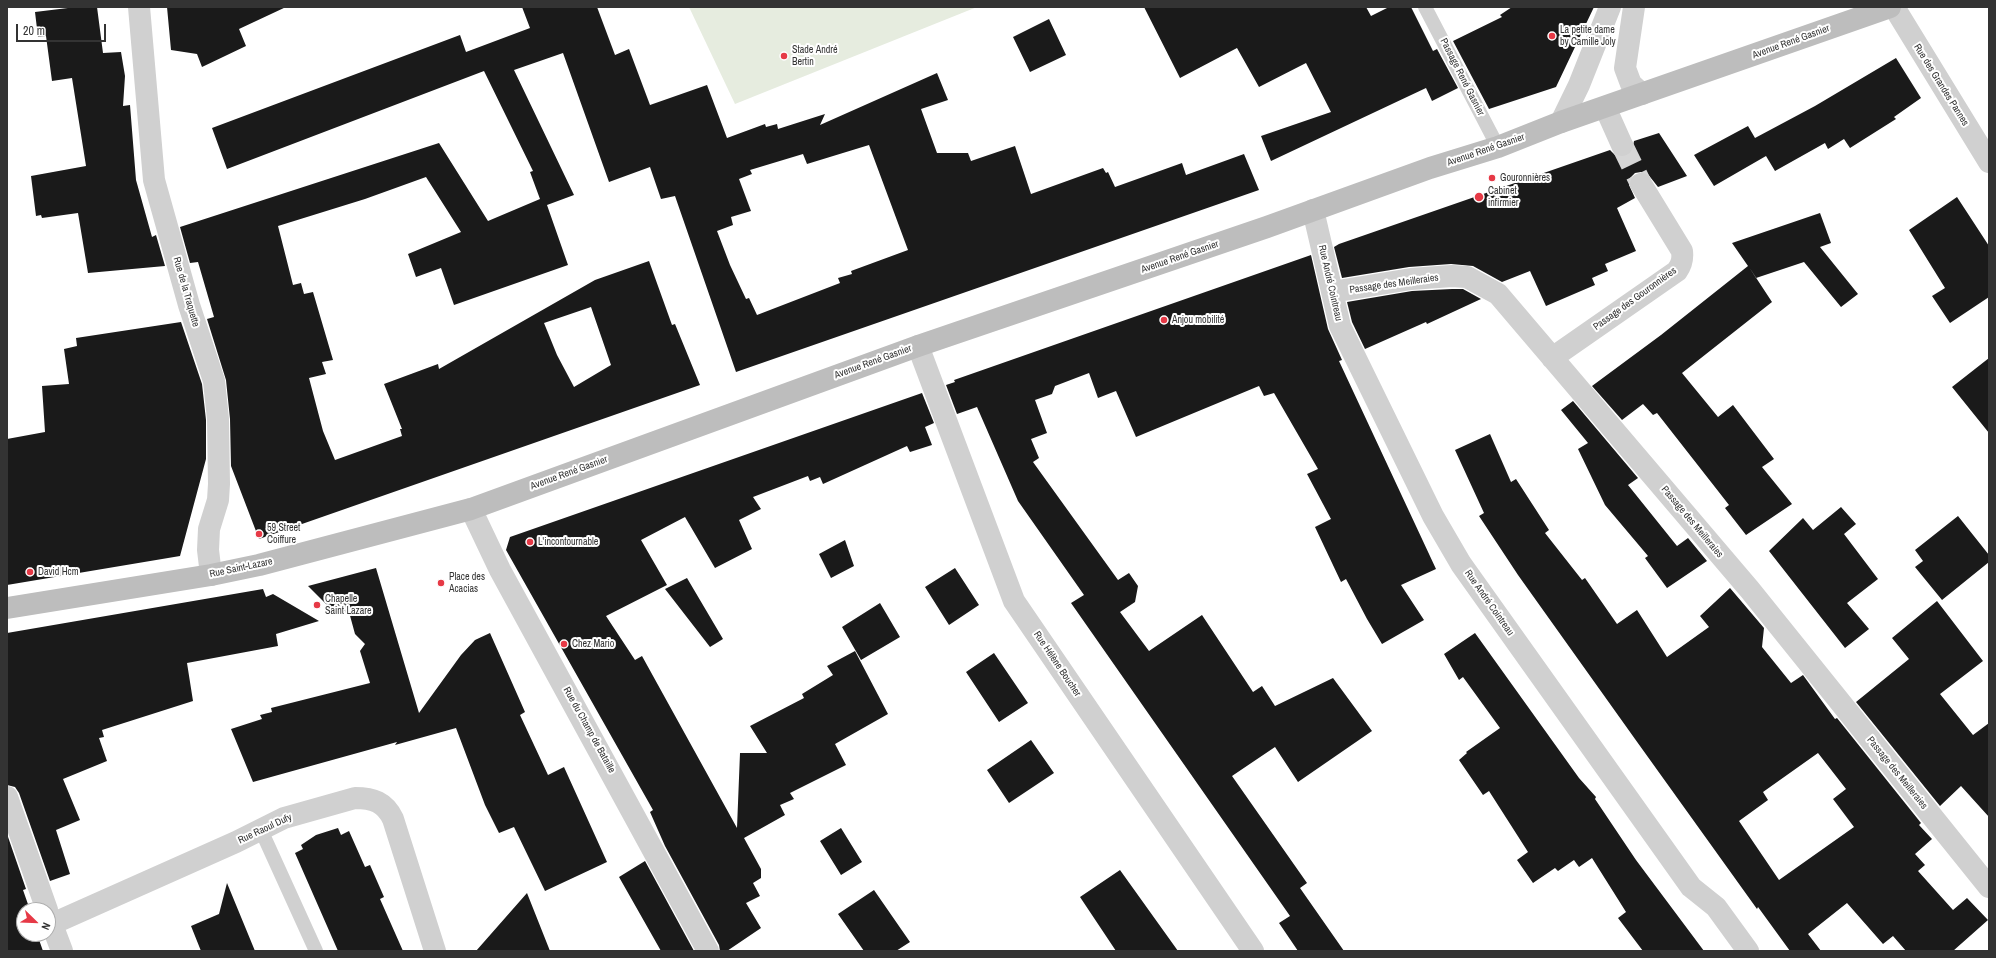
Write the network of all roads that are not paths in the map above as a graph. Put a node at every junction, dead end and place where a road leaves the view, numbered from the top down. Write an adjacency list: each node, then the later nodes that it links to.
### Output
1 (139, 7): 19 (street, Rue de la Traquette)
2 (1425, 7): 11 (lane, Passage René Gasnier)
3 (1610, 7): 9 (street)
4 (1634, 7): 7 (street)
5 (1890, 7): 7 (main road, Avenue René Gasnier)
6 (1894, 7): 12 (street, Rue des Grandes Pannes)
7 (1642, 94): 8 (main road, Avenue René Gasnier)
8 (1605, 107): 9 (main road, Avenue René Gasnier); 10 (street)
9 (1561, 122): 11 (main road, Avenue René Gasnier)
10 (1622, 145)
11 (1498, 147): 14 (main road, Avenue René Gasnier)
12 (1989, 162)
13 (1641, 184): 17 (street, Passage des Gouronnières)
14 (1312, 210): 15 (street, Rue André Cointreau); 16 (main road, Avenue René Gasnier)
15 (1332, 292): 17 (street, Passage des Meilleraies); 32 (street, Rue André Cointreau)
16 (918, 346): 18 (main road, Avenue René Gasnier); 31 (street, Rue Hélène Boucher)
17 (1552, 358): 23 (street, Passage des Meilleraies)
18 (471, 509): 19 (main road, Rue Saint-Lazare); 30 (street, Rue du Champ de Bataille)
19 (211, 575): 20 (main road, Rue Saint-Lazare)
20 (7, 608)
21 (7, 797): 24 (street)
22 (261, 830): 25 (street, Rue Raoul Dufy); 28 (lane); 29 (street, Rue Raoul Dufy)
23 (1989, 887)
24 (44, 902)
25 (56, 913)
26 (56, 935): 27 (street)
27 (62, 951)
28 (316, 951)
29 (435, 951)
30 (708, 951)
31 (1253, 951)
32 (1748, 951)

